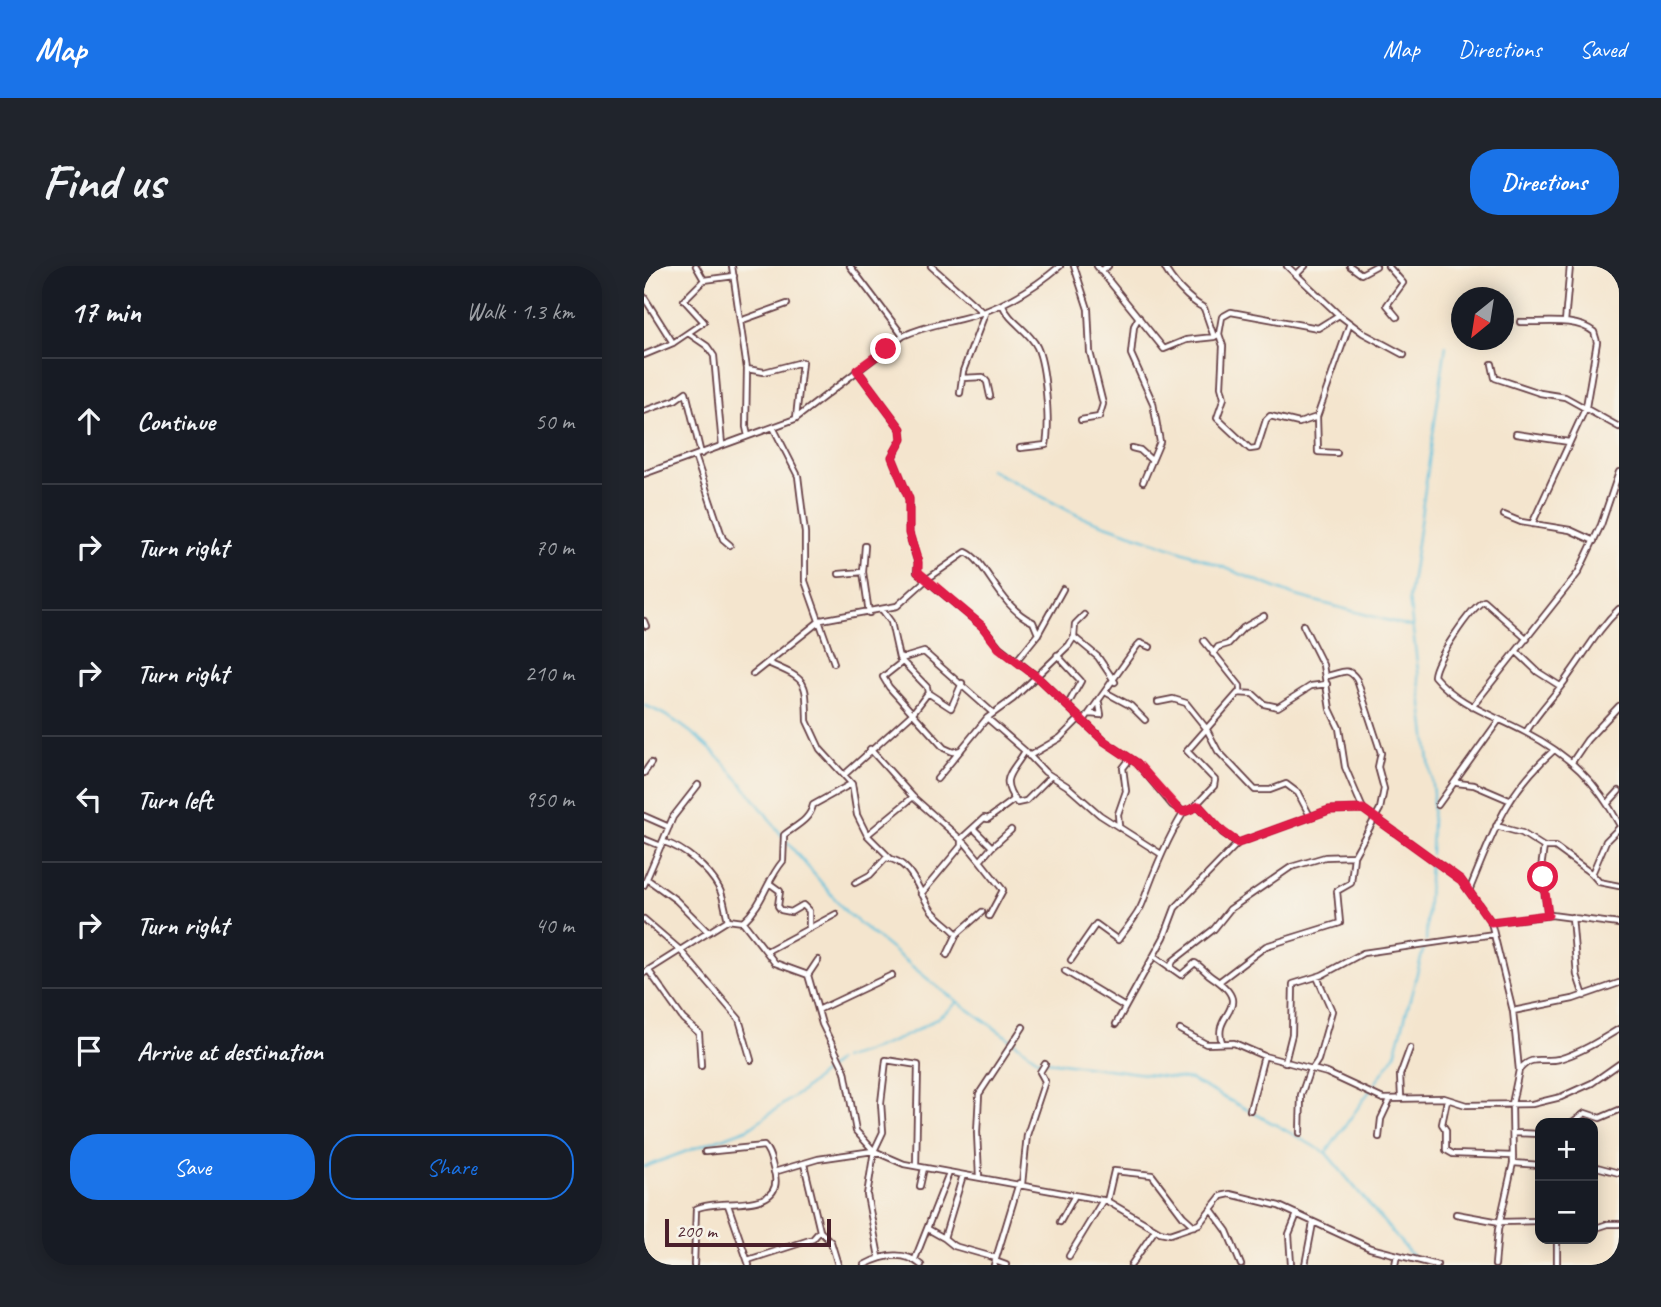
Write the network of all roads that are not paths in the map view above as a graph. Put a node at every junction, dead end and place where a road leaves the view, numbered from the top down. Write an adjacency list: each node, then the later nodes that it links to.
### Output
1 (696, 266): 18 (street)
2 (732, 266): 17 (street)
3 (850, 266): 31 (street)
4 (931, 266): 22 (street)
5 (1060, 266): 21 (street)
6 (1074, 266): 46 (street)
7 (1108, 266): 15 (street)
8 (1164, 266): 32 (street)
9 (1287, 266): 16 (street)
10 (1305, 266): 16 (street)
11 (1350, 266): 12 (street)
12 (1376, 266)
13 (1388, 266): 25 (street)
14 (1570, 266): 28 (street)
15 (1098, 269): 24 (street)
16 (1297, 274): 23 (street)
17 (734, 276): 18 (street); 26 (street)
18 (704, 280): 30 (street)
19 (644, 297): 33 (street)
20 (787, 304): 26 (street)
21 (1002, 304): 22 (street); 53 (street)
22 (984, 311): 31 (street); 39 (street)
23 (1339, 315): 29 (street); 32 (street)
24 (1139, 317): 32 (street); 58 (street)
25 (1397, 317)
26 (740, 321): 37 (street)
27 (1520, 322): 28 (street)
28 (1565, 322): 42 (street)
29 (1350, 323): 35 (street); 44 (street)
30 (688, 333): 33 (street); 52 (street)
31 (903, 336): 38 (street)
32 (1217, 336): 44 (street)
33 (673, 343): 34 (street)
34 (644, 355)
35 (1404, 355)
36 (1492, 364): 42 (street)
37 (747, 369): 45 (street); 50 (street)
38 (857, 370): 45 (street); 69 (street)
39 (961, 378): 40 (street); 41 (street)
40 (960, 393)
41 (990, 396)
42 (1586, 407): 47 (street); 51 (street)
43 (644, 411): 55 (street)
44 (1317, 417): 56 (street)
45 (795, 419): 48 (street)
46 (1081, 419)
47 (1619, 427)
48 (774, 429): 50 (street); 76 (street)
49 (1516, 434): 51 (street)
50 (748, 436): 52 (street)
51 (1569, 442): 63 (street)
52 (722, 445): 55 (street)
53 (1020, 448)
54 (1132, 448): 58 (street)
55 (701, 453): 57 (street)
56 (1337, 453)
57 (695, 456): 60 (street); 65 (street)
58 (1152, 460): 61 (street)
59 (1619, 472): 64 (street)
60 (644, 474)
61 (1143, 482)
62 (1504, 515): 63 (street)
63 (1532, 524): 64 (street)
64 (1594, 541): 80 (street)
65 (730, 545)
66 (865, 546): 67 (street)
67 (863, 572): 68 (street); 73 (street)
68 (839, 574)
69 (926, 580): 72 (street); 78 (street); 87 (street)
70 (1063, 589): 78 (street)
71 (1619, 609): 97 (street)
72 (882, 611): 73 (street); 86 (street)
73 (869, 613): 76 (street)
74 (1084, 615): 79 (street)
75 (1264, 616): 84 (street)
76 (821, 620): 89 (street); 90 (street)
77 (1304, 625): 92 (street)
78 (1038, 634): 87 (street)
79 (1074, 637): 85 (street); 94 (street)
80 (1527, 639): 83 (street); 105 (street)
81 (1204, 641): 84 (street)
82 (1150, 647): 94 (street)
83 (1517, 652): 97 (street); 105 (street)
84 (1213, 654): 98 (street)
85 (1057, 655): 93 (street); 103 (street)
86 (899, 656): 88 (street); 95 (street)
87 (1017, 660): 93 (street)
88 (902, 662): 99 (street); 107 (street)
89 (768, 663): 91 (street); 123 (street)
90 (834, 663)
91 (752, 674)
92 (1327, 676): 96 (street); 140 (street)
93 (1037, 677): 103 (street); 106 (street)
94 (1115, 682): 100 (street)
95 (962, 684): 99 (street); 106 (street)
96 (1327, 684): 98 (street); 136 (street)
97 (1560, 686): 114 (street)
98 (1240, 692): 113 (street)
99 (929, 693): 107 (street)
100 (1106, 693): 101 (street); 110 (street)
101 (1099, 702): 108 (street); 108 (street)
102 (1158, 702): 113 (street)
103 (1067, 706): 112 (street)
104 (1619, 706): 120 (street)
105 (1472, 707): 111 (street)
106 (993, 713): 109 (street)
107 (912, 714): 115 (street); 116 (street)
108 (1090, 714): 112 (street)
109 (987, 718): 116 (street); 118 (street)
110 (1146, 720)
111 (1499, 720): 114 (street); 127 (street)
112 (1081, 721): 118 (street); 119 (street)
113 (1206, 728): 135 (street); 139 (street)
114 (1525, 732): 117 (street)
115 (870, 749): 123 (street); 130 (street)
116 (961, 749): 125 (street)
117 (1554, 750): 120 (street); 132 (street)
118 (1027, 753): 124 (street); 131 (street)
119 (1130, 759): 137 (street); 144 (street)
120 (1572, 762): 133 (street)
121 (651, 763): 122 (street)
122 (644, 773)
123 (844, 775): 126 (street)
124 (1051, 776): 131 (street); 144 (street)
125 (937, 779)
126 (851, 783): 147 (street); 160 (street)
127 (1456, 783): 132 (street); 134 (street)
128 (698, 785): 143 (street)
129 (1619, 791): 133 (street)
130 (913, 797): 147 (street); 149 (street)
131 (1015, 800): 145 (street)
132 (1509, 800): 141 (street)
133 (1609, 802): 142 (street)
134 (1438, 805)
135 (1195, 807): 137 (street); 150 (street)
136 (1363, 809): 139 (street); 140 (street)
137 (1184, 812): 154 (street)
138 (644, 816): 143 (street)
139 (1310, 816): 150 (street)
140 (1374, 817): 155 (street); 164 (street)
141 (1496, 826): 153 (street); 164 (street)
142 (1619, 826): 158 (street)
143 (669, 827): 151 (street)
144 (1119, 827): 154 (street)
145 (973, 828): 149 (street); 152 (street)
146 (1011, 830): 152 (street)
147 (867, 835): 156 (street)
148 (644, 839): 151 (street)
149 (961, 839): 157 (street); 165 (street)
150 (1238, 843): 183 (street)
151 (663, 844): 159 (street); 172 (street)
152 (992, 847): 157 (street)
153 (1544, 847): 158 (street); 168 (street)
154 (1161, 854): 185 (street)
155 (1354, 856): 186 (street); 192 (street)
156 (890, 858): 161 (street); 165 (street)
157 (980, 861): 169 (street)
158 (1592, 874): 163 (street)
159 (648, 879): 162 (street); 177 (street)
160 (769, 883): 173 (street); 176 (street)
161 (855, 883)
162 (644, 885)
163 (1619, 886)
164 (1469, 892): 174 (street)
165 (920, 894): 178 (street)
166 (982, 912): 178 (street)
167 (836, 914): 176 (street)
168 (1548, 915): 170 (street); 174 (street)
169 (989, 916)
170 (1572, 917): 175 (street); 194 (street)
171 (644, 919): 180 (street)
172 (728, 920): 173 (street); 177 (street)
173 (743, 922): 181 (street)
174 (1491, 922): 179 (street)
175 (1619, 925)
176 (809, 928): 181 (street)
177 (708, 932): 180 (street)
178 (957, 934): 182 (street)
179 (1494, 934): 191 (street); 197 (street)
180 (680, 950): 188 (street); 205 (street)
181 (767, 951): 189 (street)
182 (947, 955)
183 (1154, 956): 186 (street); 195 (street)
184 (818, 960): 189 (street)
185 (1071, 960)
186 (1170, 968): 192 (street)
187 (1065, 971): 195 (street)
188 (647, 972): 209 (street)
189 (808, 975): 196 (street)
190 (892, 975): 196 (street)
191 (1317, 977): 206 (street); 210 (street)
192 (1220, 981): 202 (street)
193 (1619, 983): 194 (street)
194 (1584, 996): 197 (street)
195 (1125, 1007): 198 (street)
196 (818, 1010): 223 (street)
197 (1513, 1012): 211 (street)
198 (1116, 1024)
199 (1024, 1027): 235 (street)
200 (1619, 1029): 211 (street)
201 (1180, 1030): 202 (street)
202 (1222, 1042): 204 (street)
203 (1410, 1048): 212 (street)
204 (1264, 1056): 206 (street); 216 (street)
205 (751, 1060)
206 (1285, 1062): 210 (street)
207 (1045, 1064): 236 (street)
208 (1619, 1064): 215 (street)
209 (701, 1066)
210 (1311, 1069): 213 (street); 219 (street)
211 (1519, 1070): 215 (street)
212 (1401, 1097): 213 (street); 214 (street)
213 (1391, 1099): 222 (street)
214 (1447, 1100): 215 (street); 225 (street)
215 (1511, 1104): 220 (street)
216 (1250, 1110)
217 (1619, 1110): 218 (street)
218 (1579, 1118)
219 (1300, 1133)
220 (1513, 1133): 221 (street); 225 (street)
221 (1535, 1134)
222 (1379, 1137)
223 (874, 1151): 226 (street); 228 (street); 228 (street); 258 (street)
224 (705, 1152): 231 (street)
225 (1513, 1159): 227 (street); 246 (street)
226 (804, 1164): 231 (street); 253 (street)
227 (1535, 1164)
228 (916, 1166): 230 (street)
229 (1598, 1167): 233 (street)
230 (924, 1168): 232 (street); 237 (street)
231 (774, 1172): 240 (street)
232 (949, 1173): 234 (street); 251 (street)
233 (1619, 1173)
234 (963, 1175): 235 (street); 254 (street)
235 (979, 1177): 236 (street)
236 (1021, 1183): 238 (street); 260 (street)
237 (920, 1186)
238 (1074, 1197): 239 (street); 245 (street)
239 (1105, 1201): 249 (street); 252 (street); 257 (street)
240 (728, 1205): 261 (street); 262 (street)
241 (1212, 1209): 242 (street); 249 (street); 268 (street)
242 (1297, 1214): 247 (street); 269 (street)
243 (1456, 1214): 246 (street)
244 (1535, 1221): 246 (street)
245 (1060, 1222)
246 (1500, 1222): 273 (street)
247 (1313, 1223): 256 (street); 270 (street)
248 (1619, 1224): 250 (street)
249 (1194, 1226): 252 (street)
250 (1598, 1227)
251 (928, 1229): 254 (street); 259 (street)
252 (1156, 1230): 267 (street)
253 (820, 1231): 261 (street); 263 (street)
254 (944, 1238): 260 (street)
255 (1556, 1244): 274 (street)
256 (1397, 1255): 271 (street); 272 (street)
257 (1069, 1256)
258 (879, 1257): 259 (street); 264 (street)
259 (915, 1259): 265 (street)
260 (995, 1261): 266 (street)
261 (748, 1263)
262 (694, 1265)
263 (838, 1265)
264 (864, 1265)
265 (921, 1265)
266 (1006, 1265)
267 (1131, 1265)
268 (1239, 1265)
269 (1291, 1265)
270 (1306, 1265)
271 (1395, 1265)
272 (1437, 1265)
273 (1494, 1265)
274 (1557, 1265)

